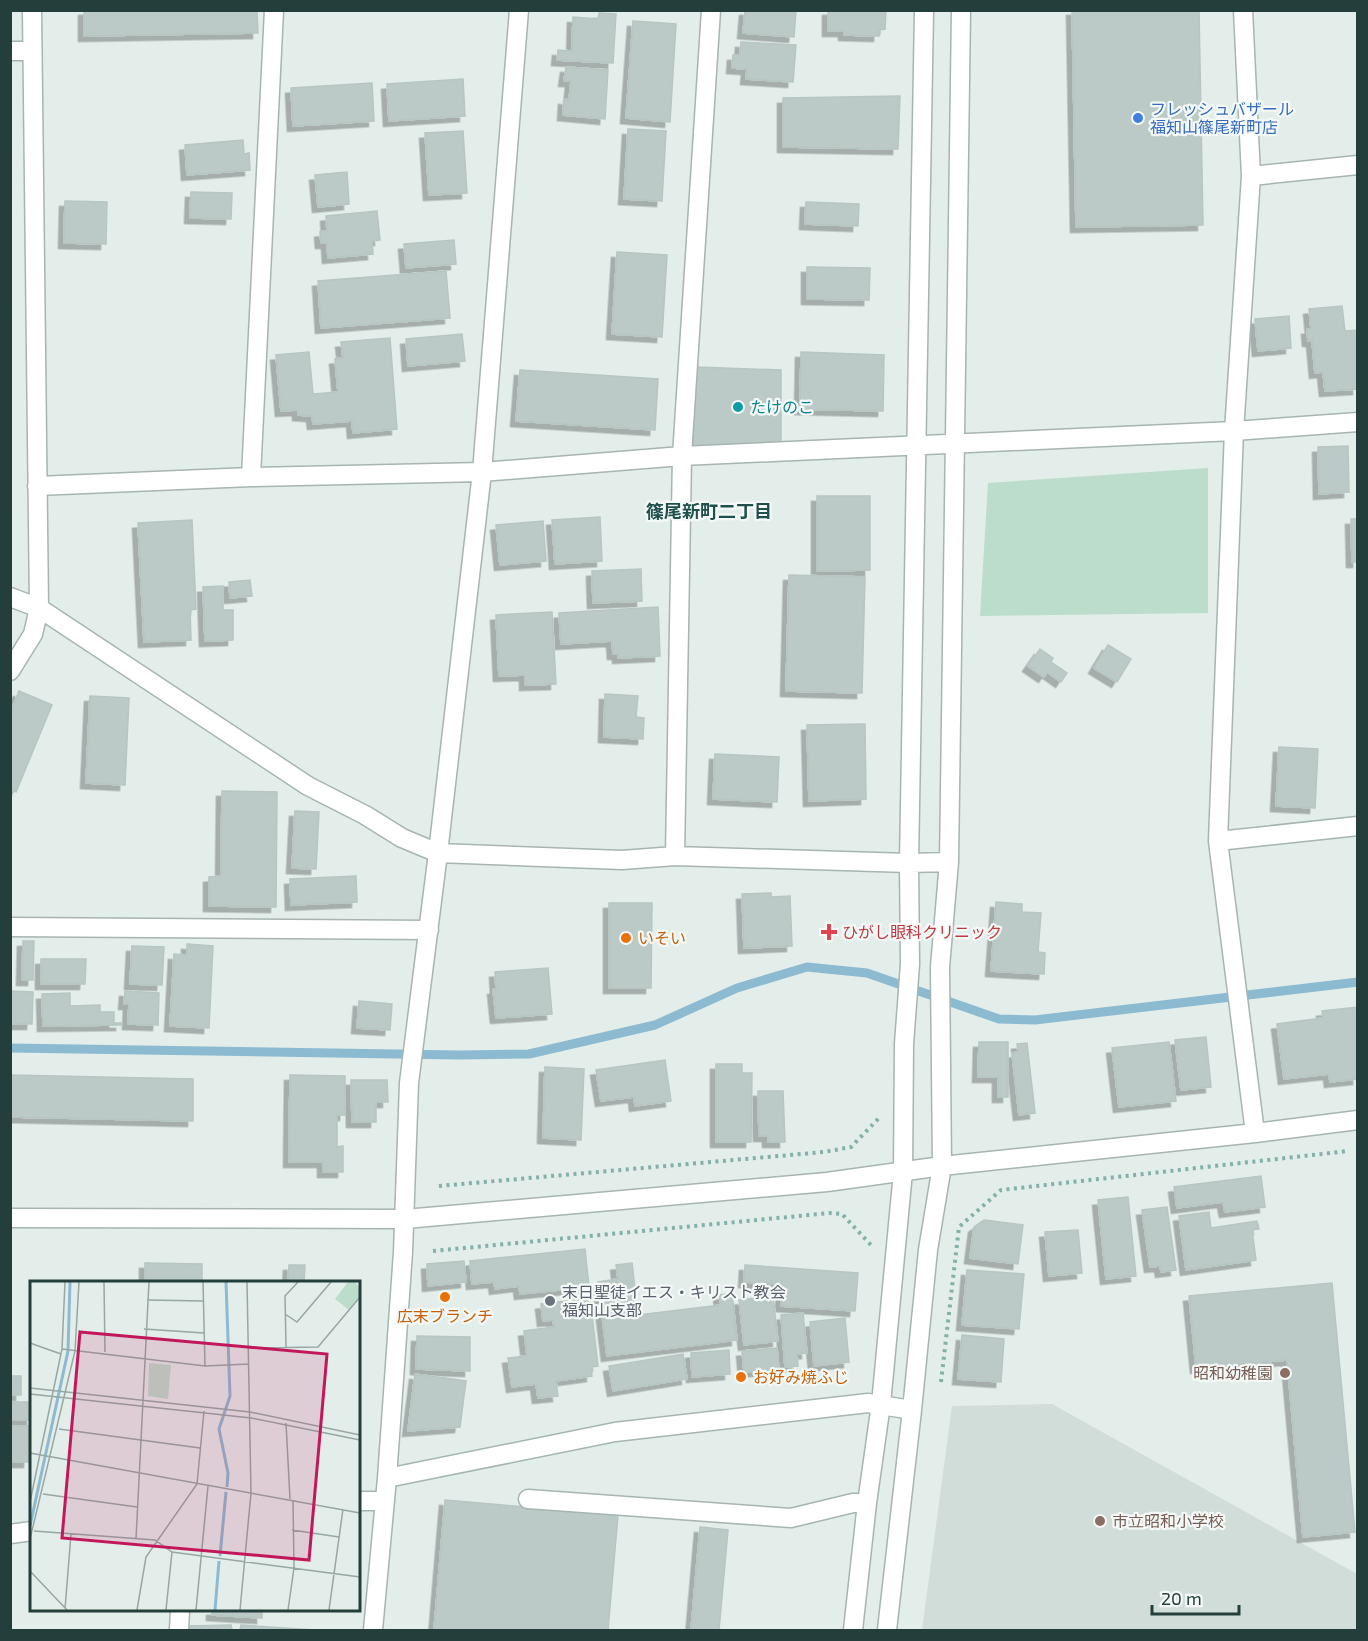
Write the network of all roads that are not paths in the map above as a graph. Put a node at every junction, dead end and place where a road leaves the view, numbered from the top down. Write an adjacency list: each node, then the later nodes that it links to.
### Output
1 (32, 10): 9 (street)
2 (274, 10): 18 (street)
3 (519, 10): 17 (street)
4 (711, 10): 16 (street)
5 (924, 10): 15 (street)
6 (961, 10): 14 (street)
7 (1243, 10): 11 (street)
8 (10, 51): 9 (street)
9 (32, 51): 19 (street)
10 (1358, 165): 11 (street)
11 (1251, 176): 13 (street)
12 (1358, 422): 13 (street)
13 (1234, 431): 14 (street); 24 (street)
14 (953, 443): 15 (street); 27 (street)
15 (917, 447): 16 (street); 28 (street)
16 (682, 456): 17 (street); 26 (street)
17 (482, 472): 18 (street); 25 (street)
18 (251, 477): 19 (street)
19 (38, 486): 21 (street)
20 (10, 597): 21 (street)
21 (39, 608): 22 (street); 25 (street)
22 (10, 670)
23 (1358, 826): 24 (street)
24 (1218, 841): 32 (street)
25 (438, 853): 26 (street); 30 (street)
26 (675, 856): 28 (street)
27 (949, 862): 28 (street); 33 (street)
28 (909, 863): 34 (street)
29 (10, 927): 30 (street)
30 (429, 930): 36 (street)
31 (1358, 1120): 32 (street)
32 (1255, 1133): 33 (street)
33 (942, 1166): 34 (street); 38 (street)
34 (903, 1172): 36 (street); 37 (street)
35 (10, 1218): 36 (street)
36 (405, 1220): 39 (street)
37 (881, 1404): 38 (street); 39 (street); 43 (street)
38 (912, 1410): 50 (street)
39 (387, 1478): 42 (street)
40 (528, 1499): 43 (street)
41 (360, 1501): 42 (street)
42 (386, 1501): 48 (street)
43 (867, 1503): 49 (street)
44 (30, 1531): 45 (street)
45 (10, 1534)
46 (180, 1611): 47 (street)
47 (179, 1630)
48 (372, 1630)
49 (853, 1630)
50 (886, 1630)

